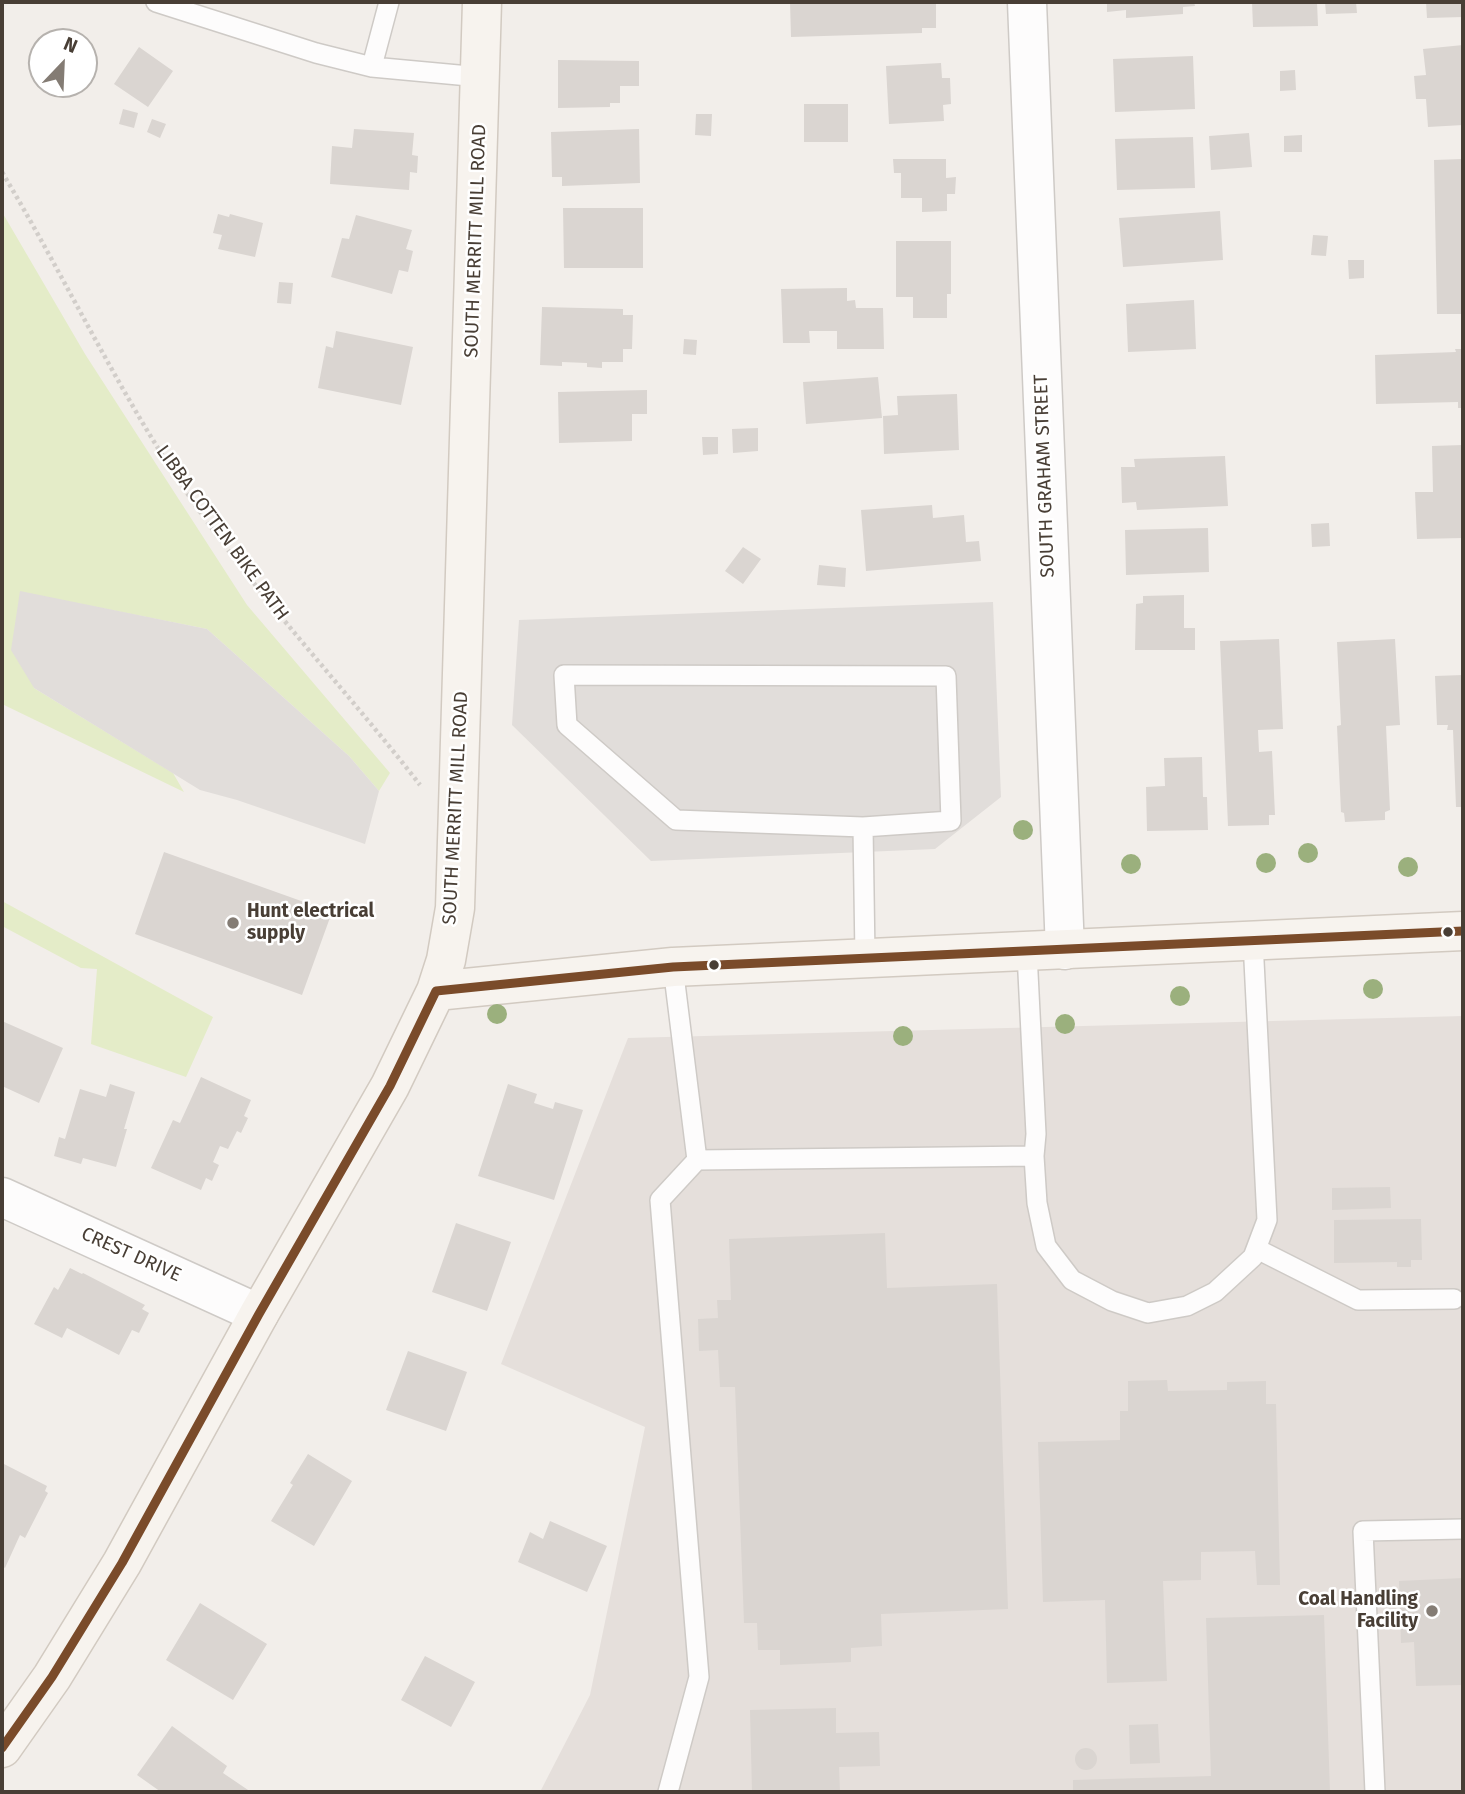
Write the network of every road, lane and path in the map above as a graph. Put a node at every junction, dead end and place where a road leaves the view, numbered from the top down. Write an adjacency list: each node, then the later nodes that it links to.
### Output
1 (156, 2): 5 (lane)
2 (389, 2): 5 (lane)
3 (482, 2): 6 (street, SOUTH MERRITT MILL ROAD)
4 (1027, 2): 12 (street, SOUTH GRAHAM STREET)
5 (372, 66): 6 (lane)
6 (481, 77): 9 (street, SOUTH MERRITT MILL ROAD)
7 (2, 172): 9 (path, LIBBA COTTEN BIKE PATH)
8 (863, 827): 8 (lane); 14 (lane)
9 (458, 834): 16 (street, SOUTH MERRITT MILL ROAD)
10 (1463, 931): 11 (street)
11 (1253, 941): 12 (street); 20 (lane)
12 (1065, 950): 13 (street)
13 (1027, 953): 14 (street); 17 (lane)
14 (865, 957): 15 (street)
15 (673, 967): 16 (street); 18 (lane)
16 (436, 991): 22 (street, SOUTH MERRITT MILL ROAD)
17 (1034, 1156): 18 (lane); 20 (lane)
18 (697, 1160): 25 (lane)
19 (2, 1197): 22 (street, CREST DRIVE)
20 (1257, 1249): 21 (lane)
21 (1454, 1300)
22 (259, 1314): 24 (street, SOUTH MERRITT MILL ROAD)
23 (1463, 1529): 26 (lane)
24 (2, 1748)
25 (668, 1792)
26 (1375, 1792)

